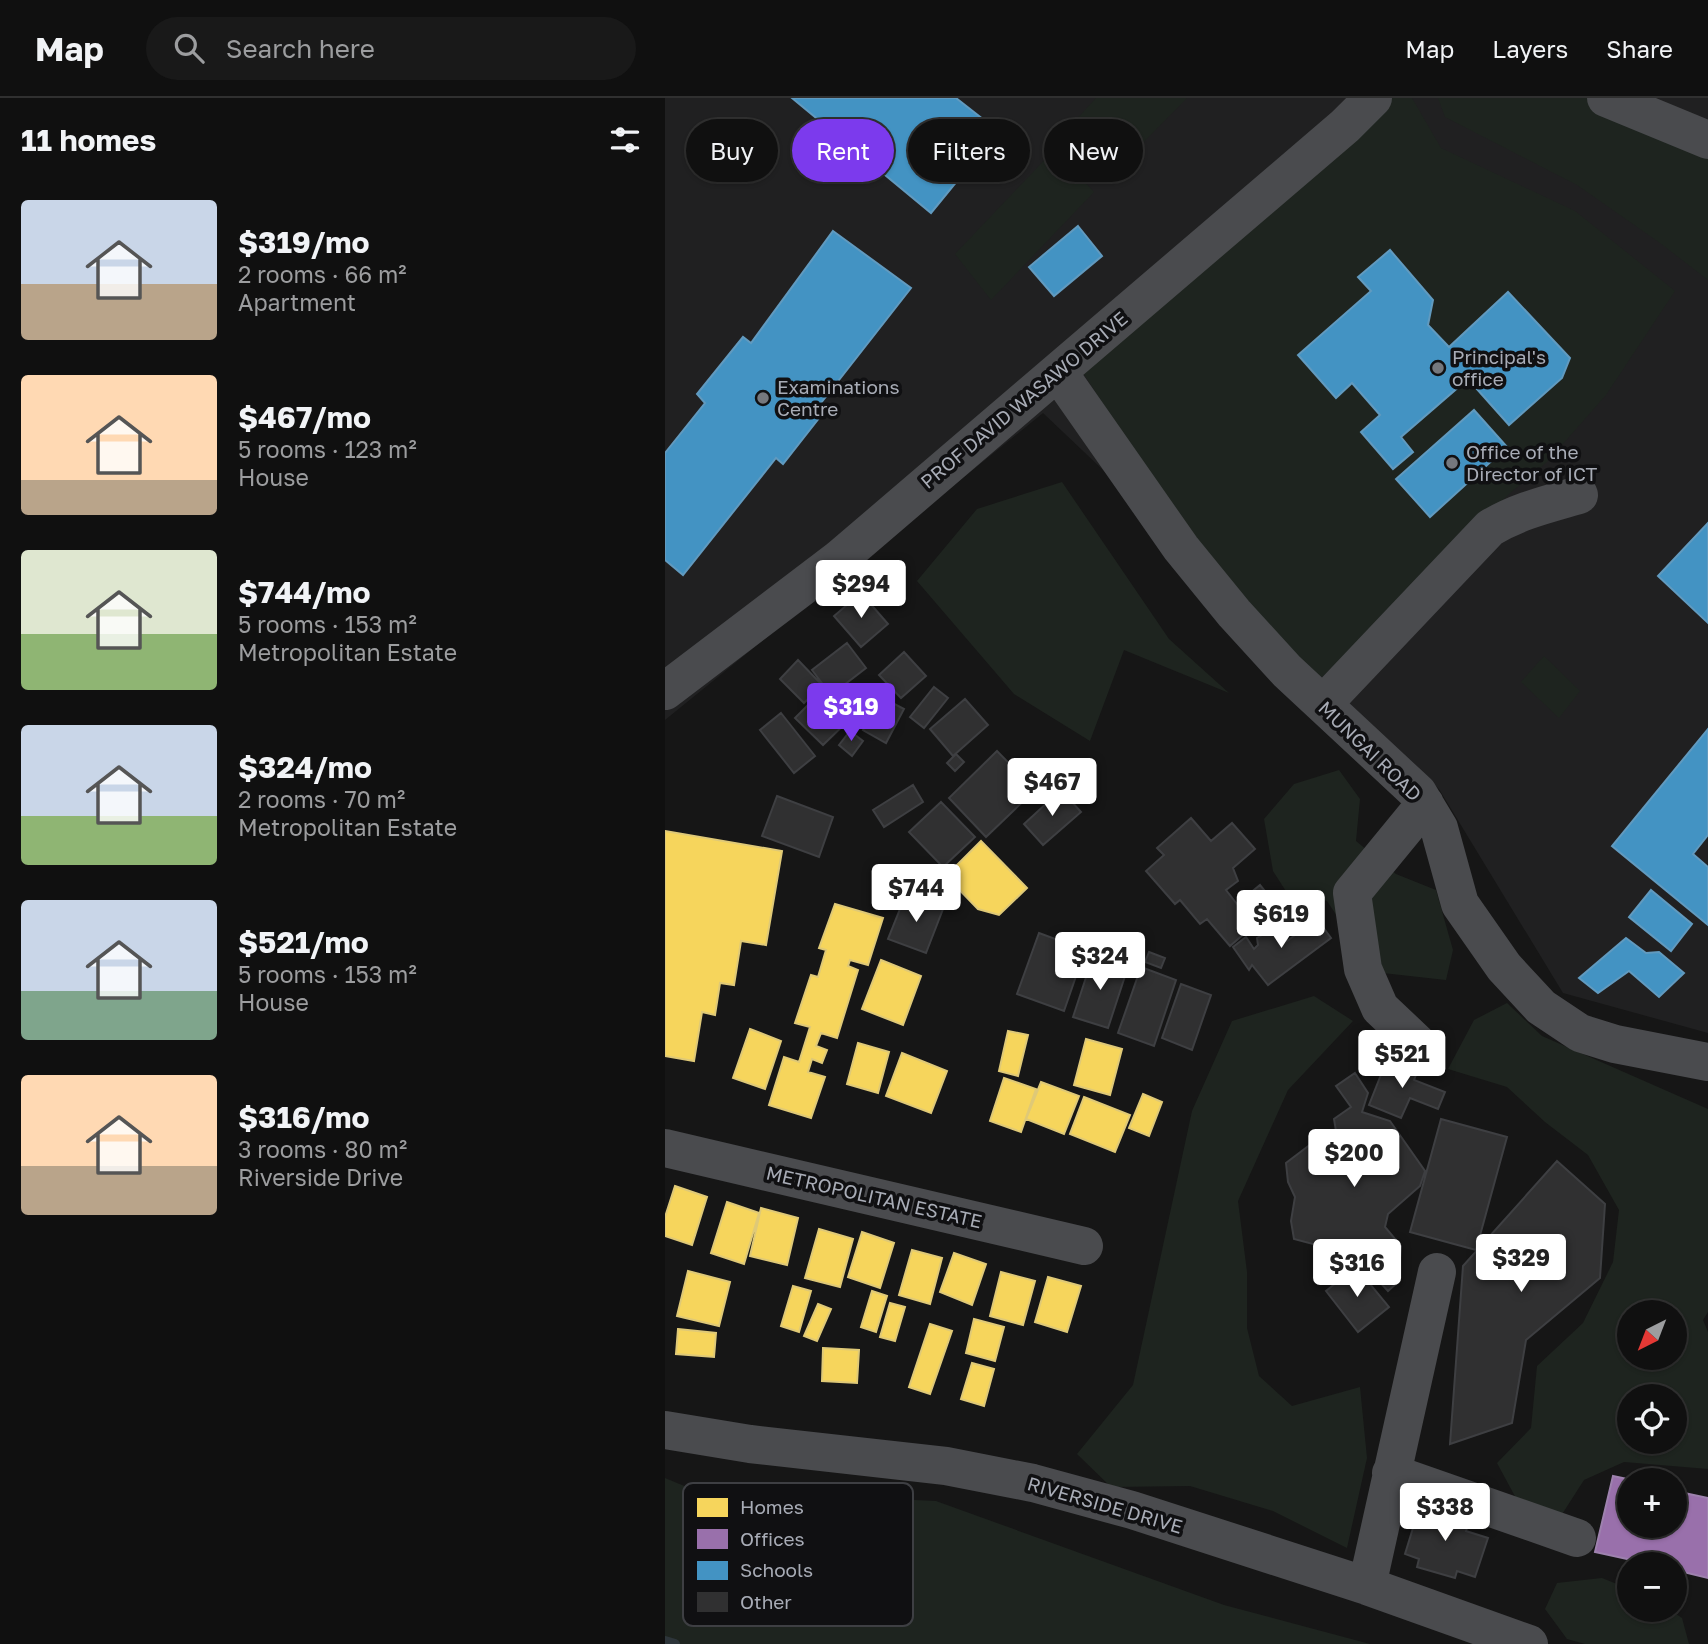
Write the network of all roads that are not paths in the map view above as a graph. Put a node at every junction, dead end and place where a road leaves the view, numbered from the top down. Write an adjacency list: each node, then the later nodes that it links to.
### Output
1 (1373, 98): 4 (street, PROF DAVID WASAWO DRIVE)
2 (1606, 98): 3 (street)
3 (1708, 140)
4 (1058, 372): 6 (street, PROF DAVID WASAWO DRIVE); 7 (street, MUNGAI ROAD)
5 (1579, 495): 7 (street)
6 (665, 691)
7 (1323, 705): 8 (street, MUNGAI ROAD)
8 (1425, 804): 9 (street); 10 (street, MUNGAI ROAD)
9 (1417, 1043)
10 (1708, 1062)
11 (665, 1148): 12 (street, METROPOLITAN ESTATE)
12 (1084, 1246)
13 (1437, 1272): 15 (street)
14 (665, 1430): 17 (street, RIVERSIDE DRIVE)
15 (1391, 1473): 16 (street); 17 (street)
16 (1577, 1538)
17 (1367, 1586): 18 (street, RIVERSIDE DRIVE)
18 (1529, 1644)

